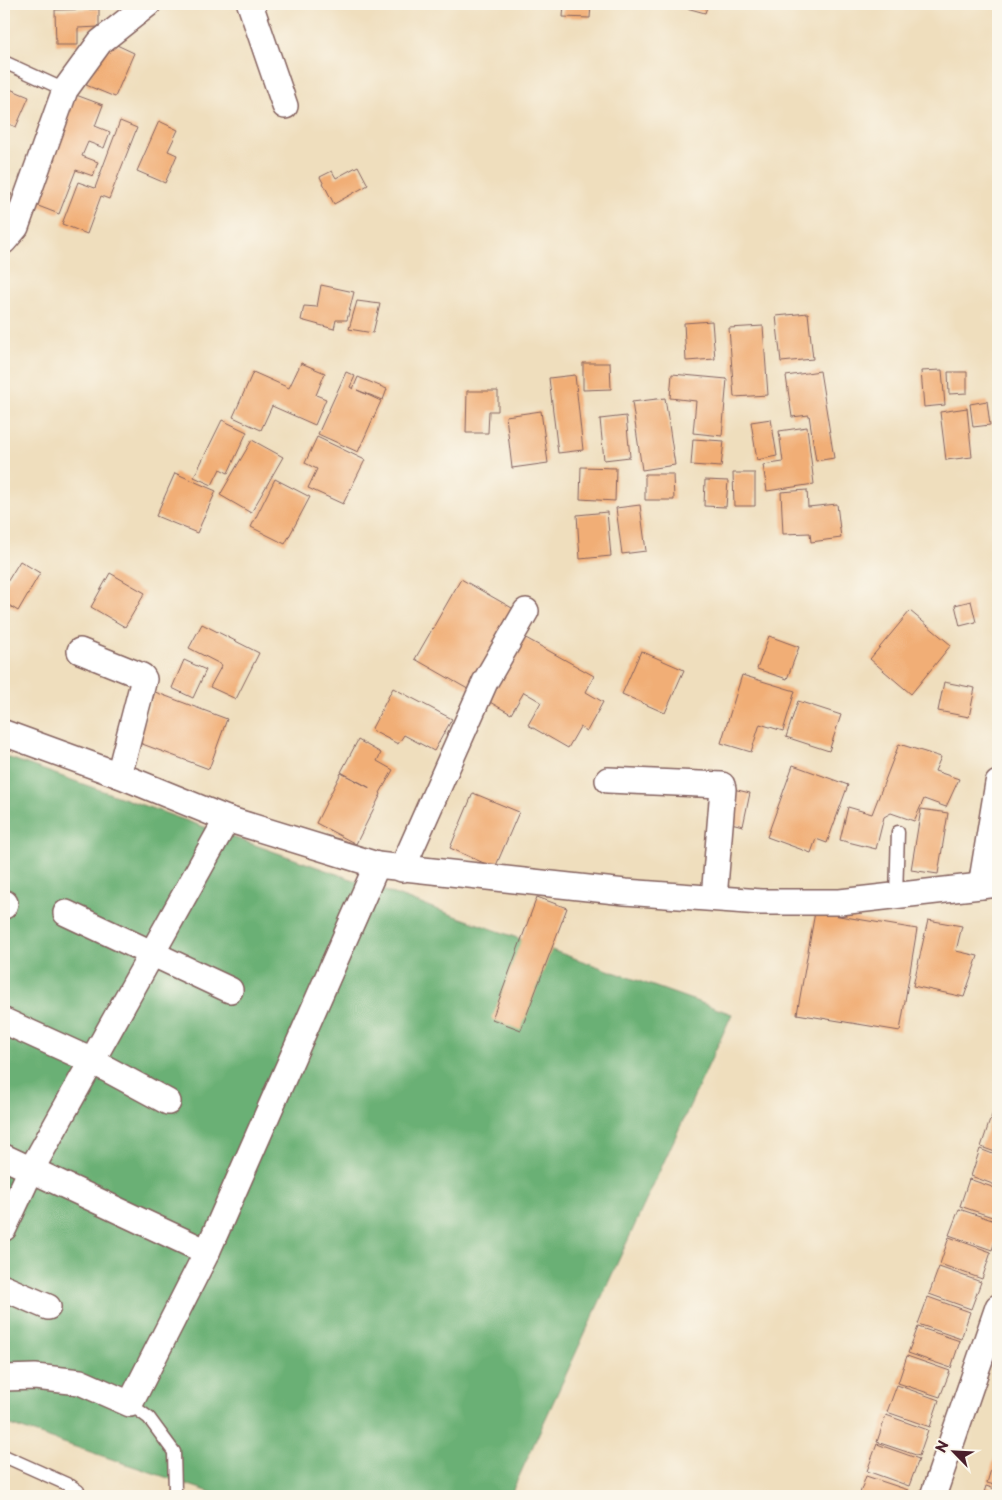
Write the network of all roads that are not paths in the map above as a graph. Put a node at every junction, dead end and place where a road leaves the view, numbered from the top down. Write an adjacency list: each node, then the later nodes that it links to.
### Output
1 (148, 4): 4 (street)
2 (250, 4): 5 (street)
3 (4, 62): 4 (lane)
4 (65, 90): 6 (street)
5 (285, 106)
6 (4, 241)
7 (526, 611): 16 (street)
8 (80, 651): 10 (street)
9 (4, 733): 10 (street)
10 (120, 775): 13 (street)
11 (608, 780): 19 (street)
12 (998, 783): 17 (street)
13 (227, 819): 15 (street); 21 (street)
14 (898, 832): 18 (lane)
15 (377, 865): 16 (street); 29 (street)
16 (402, 868): 19 (street)
17 (990, 885): 18 (street)
18 (896, 896): 19 (street)
19 (714, 898)
20 (66, 913): 21 (street)
21 (152, 953): 22 (street); 24 (street)
22 (230, 990)
23 (4, 1021): 24 (street)
24 (92, 1061): 25 (street); 27 (street)
25 (168, 1102)
26 (4, 1157): 27 (street)
27 (31, 1170): 28 (street); 29 (street)
28 (4, 1228)
29 (207, 1252): 34 (street)
30 (4, 1288): 31 (street)
31 (48, 1307)
32 (998, 1307): 38 (street)
33 (4, 1378): 34 (street)
34 (130, 1404): 37 (lane)
35 (4, 1456): 36 (lane)
36 (80, 1496)
37 (173, 1496)
38 (932, 1496)

